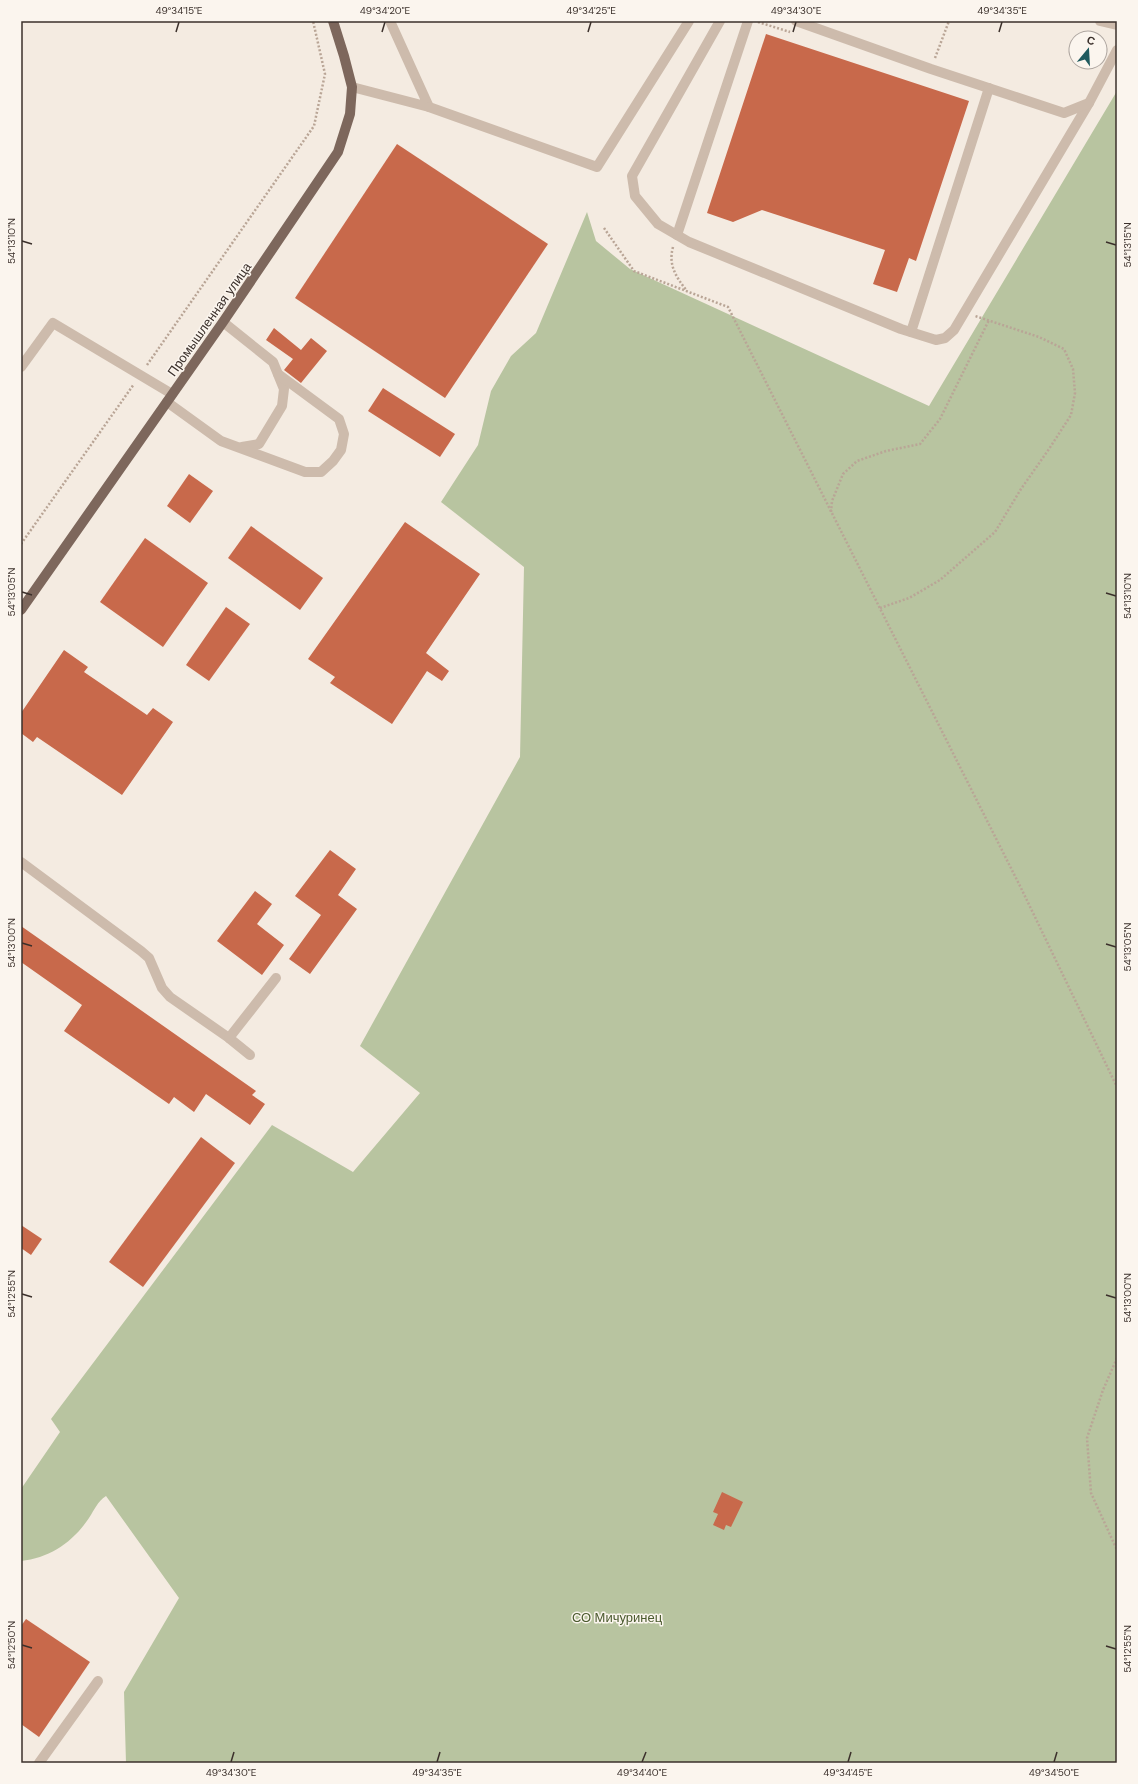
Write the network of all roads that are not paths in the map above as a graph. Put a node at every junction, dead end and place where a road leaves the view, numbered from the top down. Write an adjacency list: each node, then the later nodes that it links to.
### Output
1 (333, 21): 10 (main road, Промышленная улица)
2 (390, 21): 13 (lane)
3 (689, 21): 13 (lane)
4 (720, 21): 14 (lane)
5 (748, 21): 14 (lane)
6 (796, 21): 11 (lane)
7 (1100, 21): 8 (lane)
8 (1117, 25)
9 (1117, 50): 12 (lane)
10 (352, 87): 13 (lane); 15 (main road, Промышленная улица)
11 (989, 88): 12 (lane); 16 (lane)
12 (1089, 103): 16 (lane)
13 (429, 107)
14 (677, 235): 16 (lane)
15 (222, 322): 18 (lane); 19 (main road, Промышленная улица)
16 (911, 332)
17 (21, 367): 19 (lane)
18 (278, 374): 20 (lane); 20 (lane)
19 (170, 398): 20 (lane); 21 (main road, Промышленная улица)
20 (241, 447)
21 (21, 610)
22 (21, 862): 24 (lane)
23 (276, 978): 24 (lane)
24 (229, 1038): 25 (lane)
25 (250, 1055)
26 (98, 1681): 27 (lane)
27 (39, 1763)

